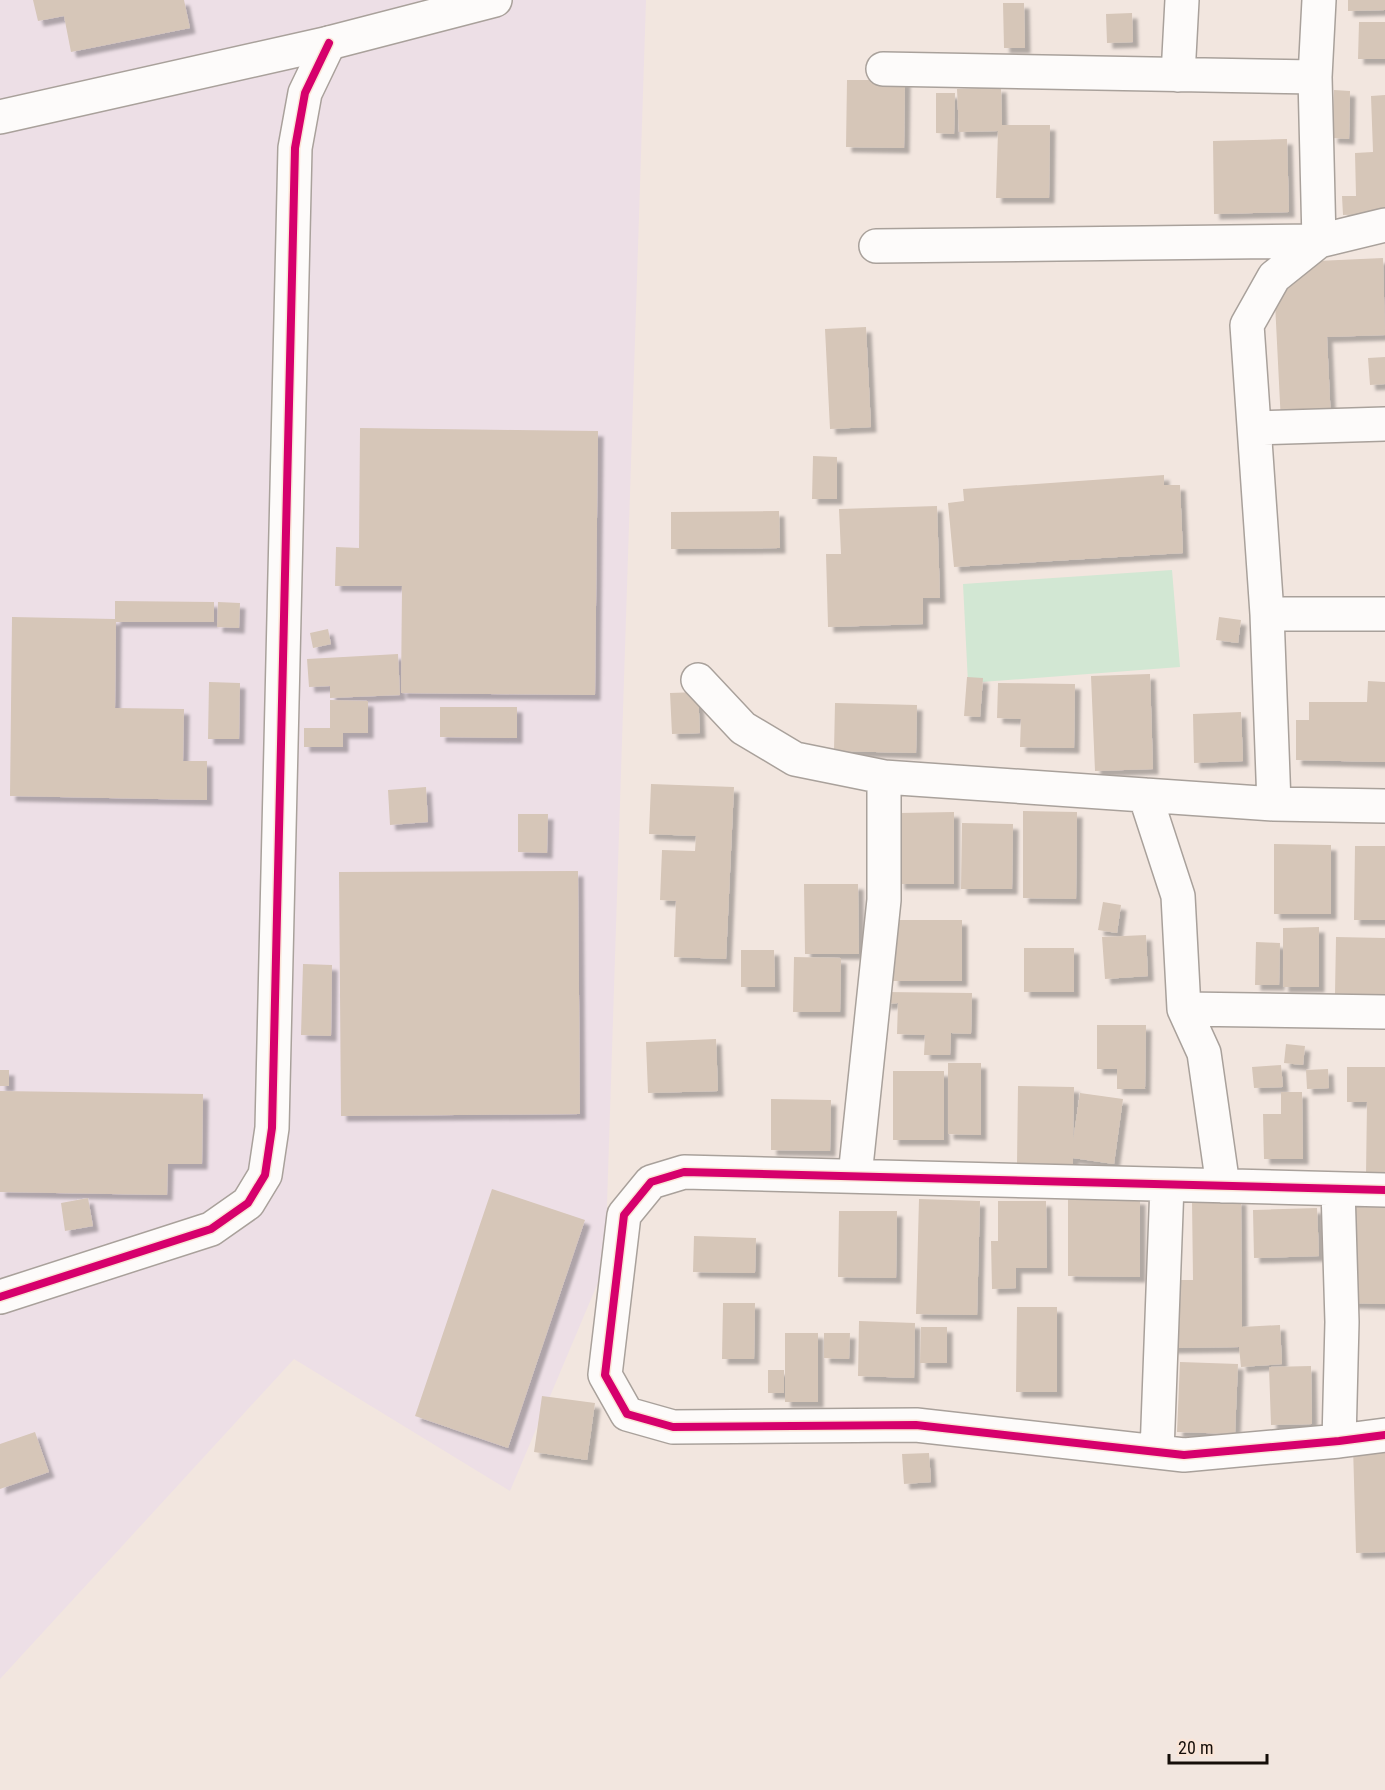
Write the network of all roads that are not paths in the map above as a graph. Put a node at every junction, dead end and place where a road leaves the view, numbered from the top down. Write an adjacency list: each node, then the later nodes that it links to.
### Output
1 (495, 0): 4 (street)
2 (1182, 0): 6 (street)
3 (1319, 0): 7 (street)
4 (329, 44): 8 (street); 28 (street)
5 (883, 69): 6 (street)
6 (1178, 75): 7 (street)
7 (1315, 77): 10 (street)
8 (2, 109)
9 (1385, 225): 10 (street)
10 (1319, 241): 11 (street); 13 (street)
11 (876, 246)
12 (1385, 424): 13 (street)
13 (1255, 428): 14 (street)
14 (1267, 614): 15 (street); 19 (street)
15 (1385, 614)
16 (698, 680): 17 (street)
17 (884, 777): 18 (street); 23 (street)
18 (1145, 795): 19 (street); 21 (street)
19 (1274, 804): 20 (street)
20 (1385, 806)
21 (1184, 1009): 22 (street); 25 (street)
22 (1385, 1012)
23 (855, 1176): 24 (street); 31 (street)
24 (1167, 1185): 25 (street); 31 (street)
25 (1223, 1186): 26 (street)
26 (1338, 1189): 27 (street); 30 (street)
27 (1385, 1190)
28 (0, 1297)
29 (1385, 1435): 30 (street)
30 (1339, 1441): 31 (street)
31 (1156, 1452)

